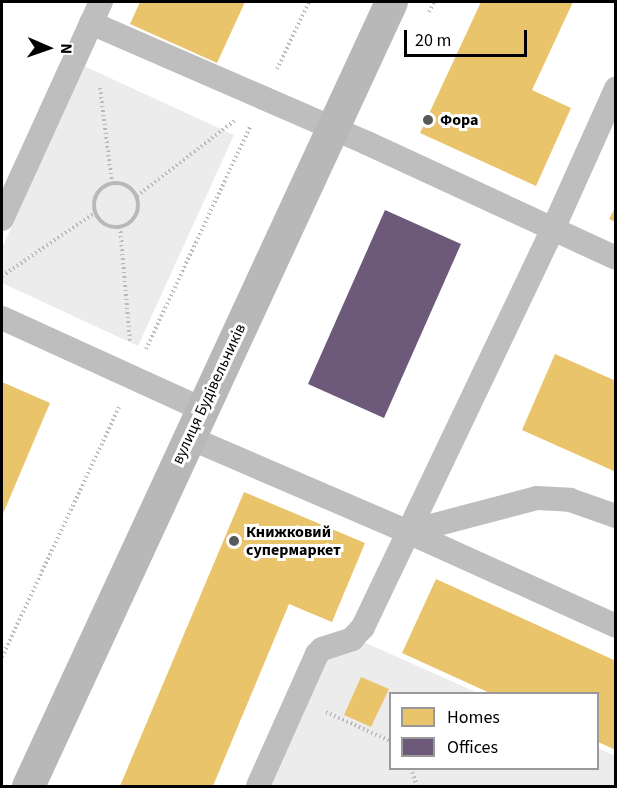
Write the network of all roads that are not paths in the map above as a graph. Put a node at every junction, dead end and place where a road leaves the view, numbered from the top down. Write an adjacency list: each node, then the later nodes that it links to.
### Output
1 (101, 2): 3 (lane)
2 (392, 2): 5 (street, вулиця Будівельників)
3 (91, 23): 5 (lane); 6 (lane)
4 (615, 89): 7 (lane)
5 (333, 128): 7 (lane); 10 (street, вулиця Будівельників)
6 (2, 219)
7 (553, 229): 8 (lane); 12 (lane)
8 (615, 258)
9 (2, 318): 10 (lane)
10 (196, 423): 12 (lane); 14 (street, вулиця Будівельників)
11 (615, 516): 12 (lane)
12 (408, 532): 13 (lane); 15 (lane)
13 (615, 626)
14 (28, 786)
15 (258, 786)

